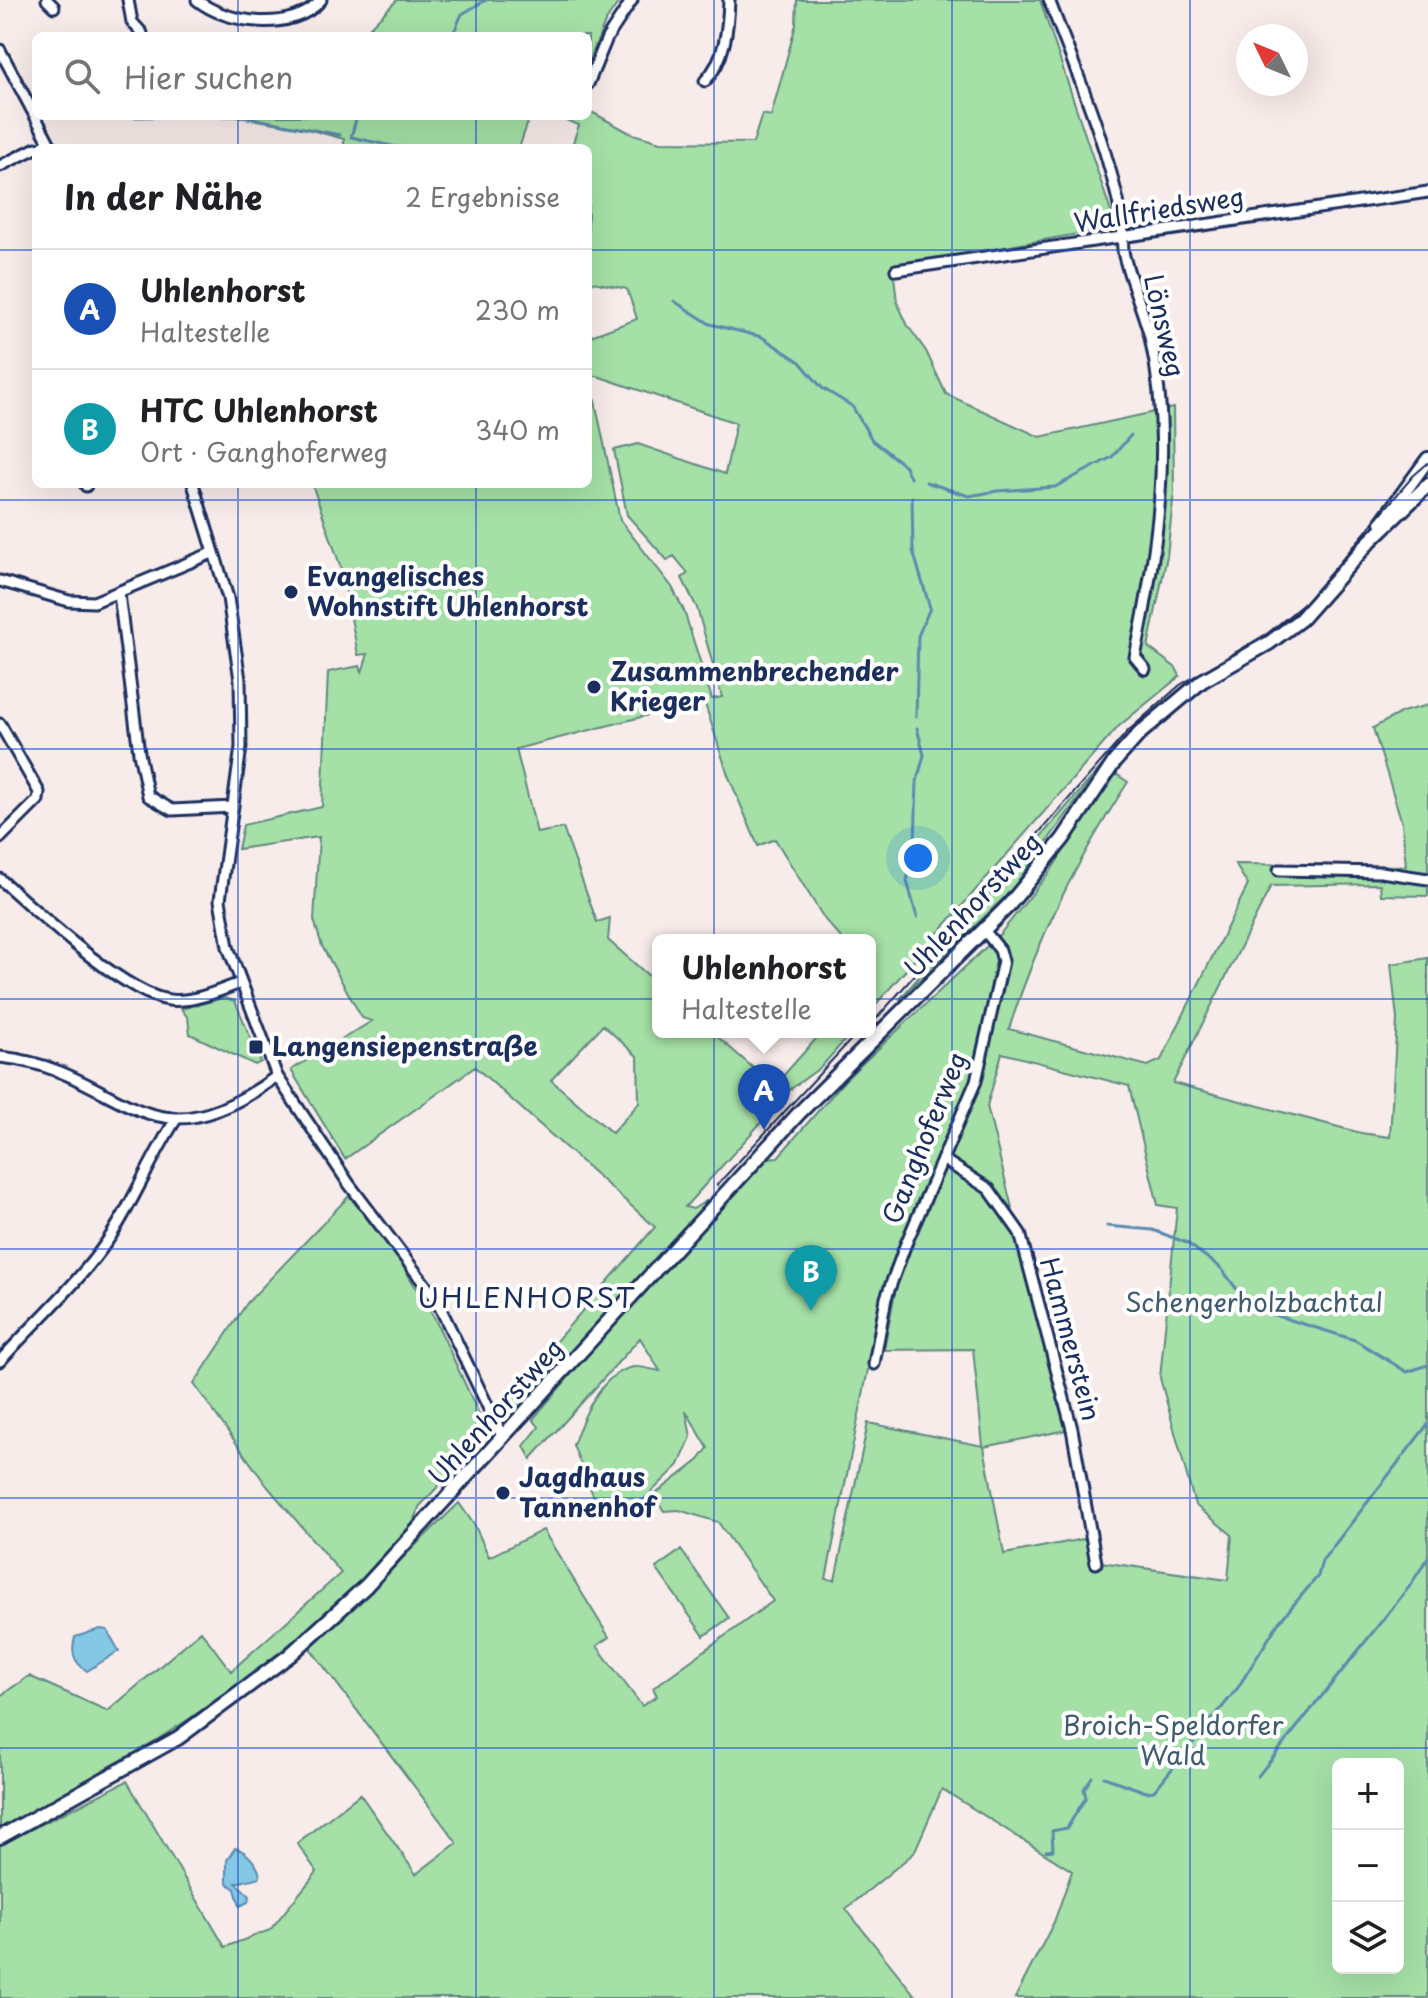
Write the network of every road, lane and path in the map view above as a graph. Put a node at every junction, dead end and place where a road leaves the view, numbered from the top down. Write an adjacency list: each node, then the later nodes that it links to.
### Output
1 (128, 0): 7 (street)
2 (197, 0): 3 (street)
3 (321, 0)
4 (632, 0): 9 (street)
5 (729, 0): 10 (street)
6 (1049, 0): 17 (street, Lönsweg)
7 (141, 32)
8 (0, 50): 11 (street)
9 (592, 74)
10 (705, 81)
11 (32, 111)
12 (37, 120): 13 (street)
13 (49, 144)
14 (32, 150): 15 (street)
15 (0, 166)
16 (1428, 192): 17 (street, Wallfriedsweg)
17 (1124, 236): 18 (street, Wallfriedsweg); 26 (street, Lönsweg)
18 (896, 270)
19 (1428, 459): 22 (main road, Uhlenhorstweg)
20 (1428, 485): 22 (main road, Uhlenhorstweg)
21 (194, 488): 23 (street)
22 (1370, 541): 33 (main road, Uhlenhorstweg)
23 (212, 553): 25 (street); 28 (street)
24 (0, 581): 25 (street)
25 (119, 594): 28 (street)
26 (1145, 669)
27 (0, 724): 29 (street)
28 (233, 807): 34 (street)
29 (0, 838)
30 (1279, 870): 32 (street)
31 (0, 879): 34 (street)
32 (1428, 879)
33 (984, 930): 35 (main road, Uhlenhorstweg); 40 (street, Ganghoferweg)
34 (240, 983): 38 (street)
35 (876, 1037)
36 (875, 1038): 43 (main road, Uhlenhorstweg)
37 (0, 1057): 39 (street)
38 (277, 1076): 39 (street); 43 (street)
39 (175, 1121): 41 (street)
40 (944, 1160): 42 (street, Ganghoferweg); 44 (street, Hammerstein)
41 (0, 1361)
42 (874, 1364)
43 (503, 1438): 45 (main road, Uhlenhorstweg)
44 (1096, 1563)
45 (0, 1837)

